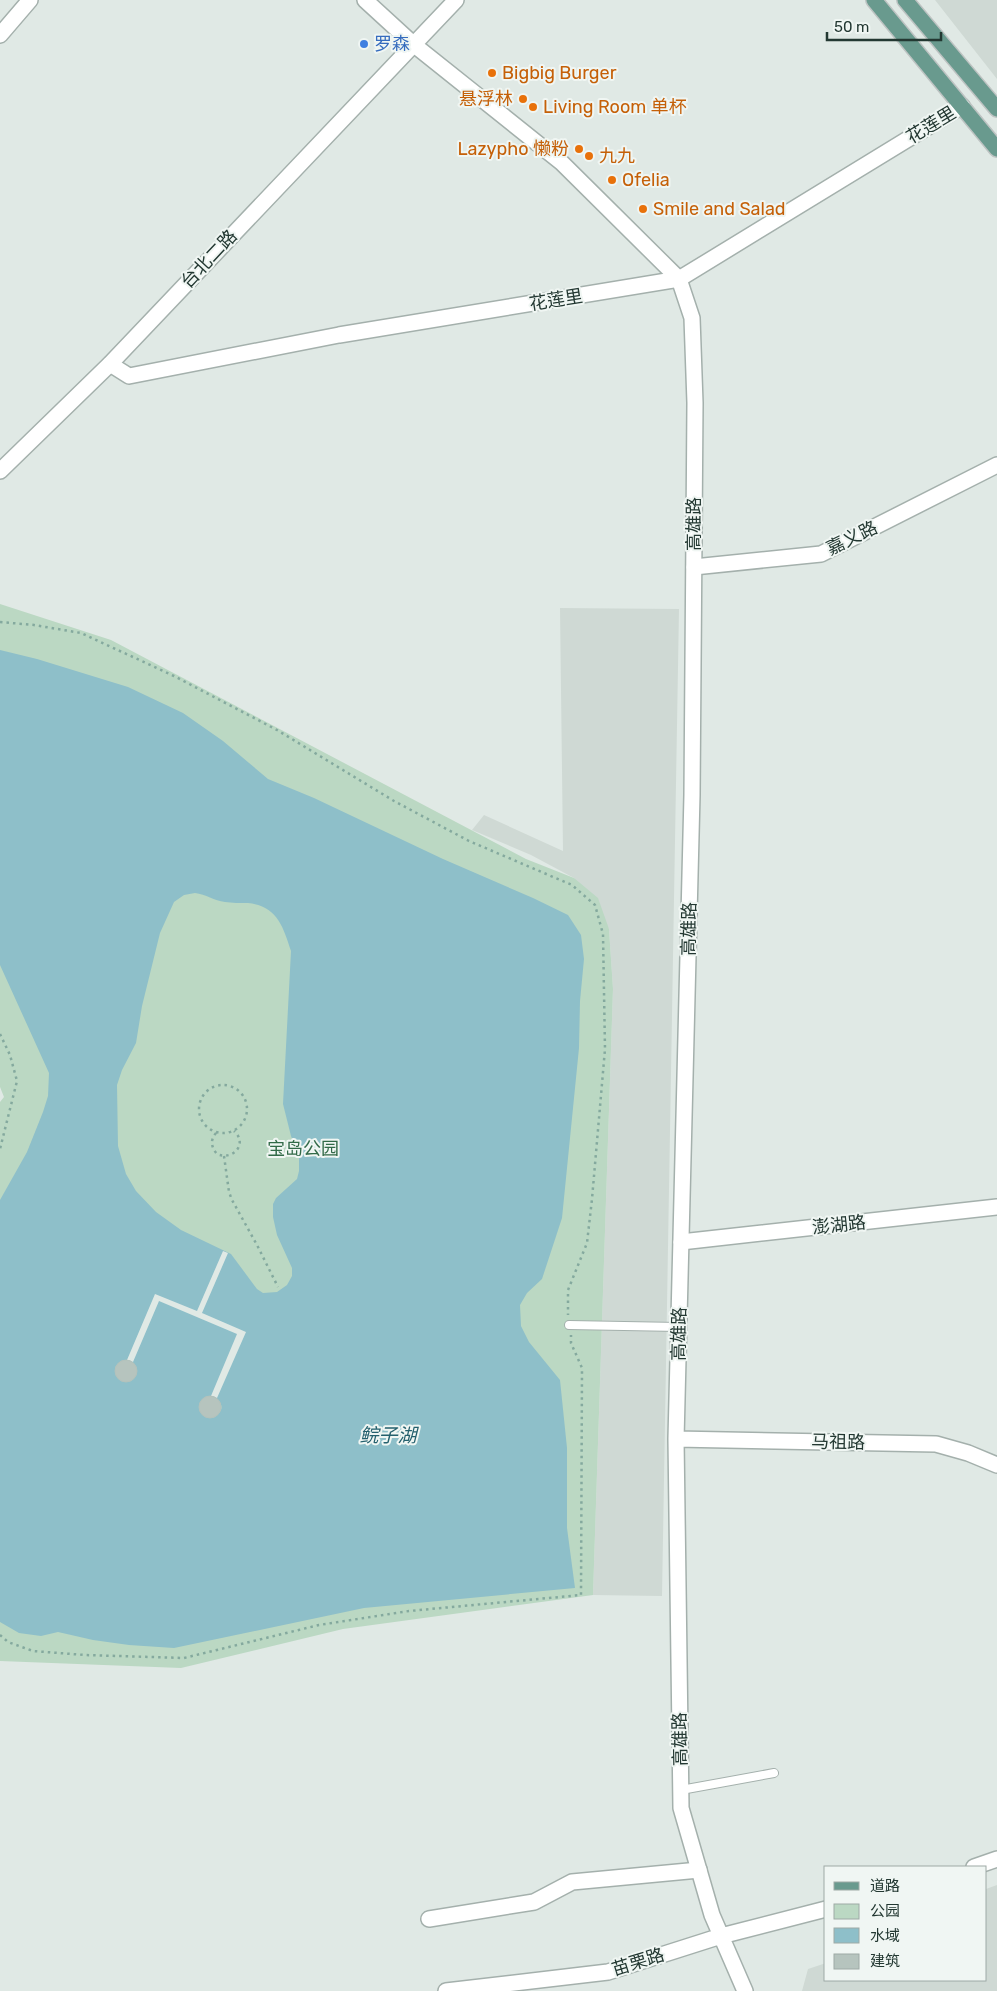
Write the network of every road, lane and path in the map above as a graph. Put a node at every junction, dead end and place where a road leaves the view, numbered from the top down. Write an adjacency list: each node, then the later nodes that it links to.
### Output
1 (30, 0): 6 (street)
2 (365, 0): 7 (street, 高雄路)
3 (456, 0): 7 (street, 台北二路)
4 (874, 0): 8 (main road)
5 (905, 0): 9 (main road)
6 (0, 35)
7 (413, 44): 11 (street, 高雄路); 12 (street, 台北二路)
8 (962, 106): 10 (main road); 11 (street, 花莲里)
9 (997, 109)
10 (997, 149)
11 (679, 279): 12 (street, 花莲里); 15 (street, 高雄路)
12 (110, 364): 14 (street, 台北二路)
13 (997, 465): 15 (street, 嘉义路)
14 (0, 471)
15 (694, 567): 23 (street, 高雄路)
16 (0, 622): 25 (path)
17 (0, 1034): 20 (path)
18 (234, 1130): 19 (path); 19 (path); 21 (path)
19 (216, 1133): 21 (path)
20 (0, 1149)
21 (224, 1156): 24 (path)
22 (997, 1207): 23 (street, 澎湖路)
23 (681, 1242): 26 (street, 高雄路)
24 (278, 1287)
25 (569, 1324): 26 (lane); 29 (path)
26 (679, 1327): 27 (street, 高雄路)
27 (676, 1439): 28 (street, 马祖路); 31 (street, 高雄路)
28 (997, 1465)
29 (0, 1635)
30 (774, 1773): 31 (lane)
31 (681, 1790): 34 (street, 高雄路)
32 (997, 1859): 33 (street)
33 (977, 1866)
34 (699, 1870): 36 (street); 37 (street, 高雄路)
35 (824, 1910): 37 (street, 苗栗路)
36 (429, 1919)
37 (721, 1936): 38 (street, 苗栗路); 39 (street, 高雄路)
38 (446, 1991)
39 (745, 1991)

